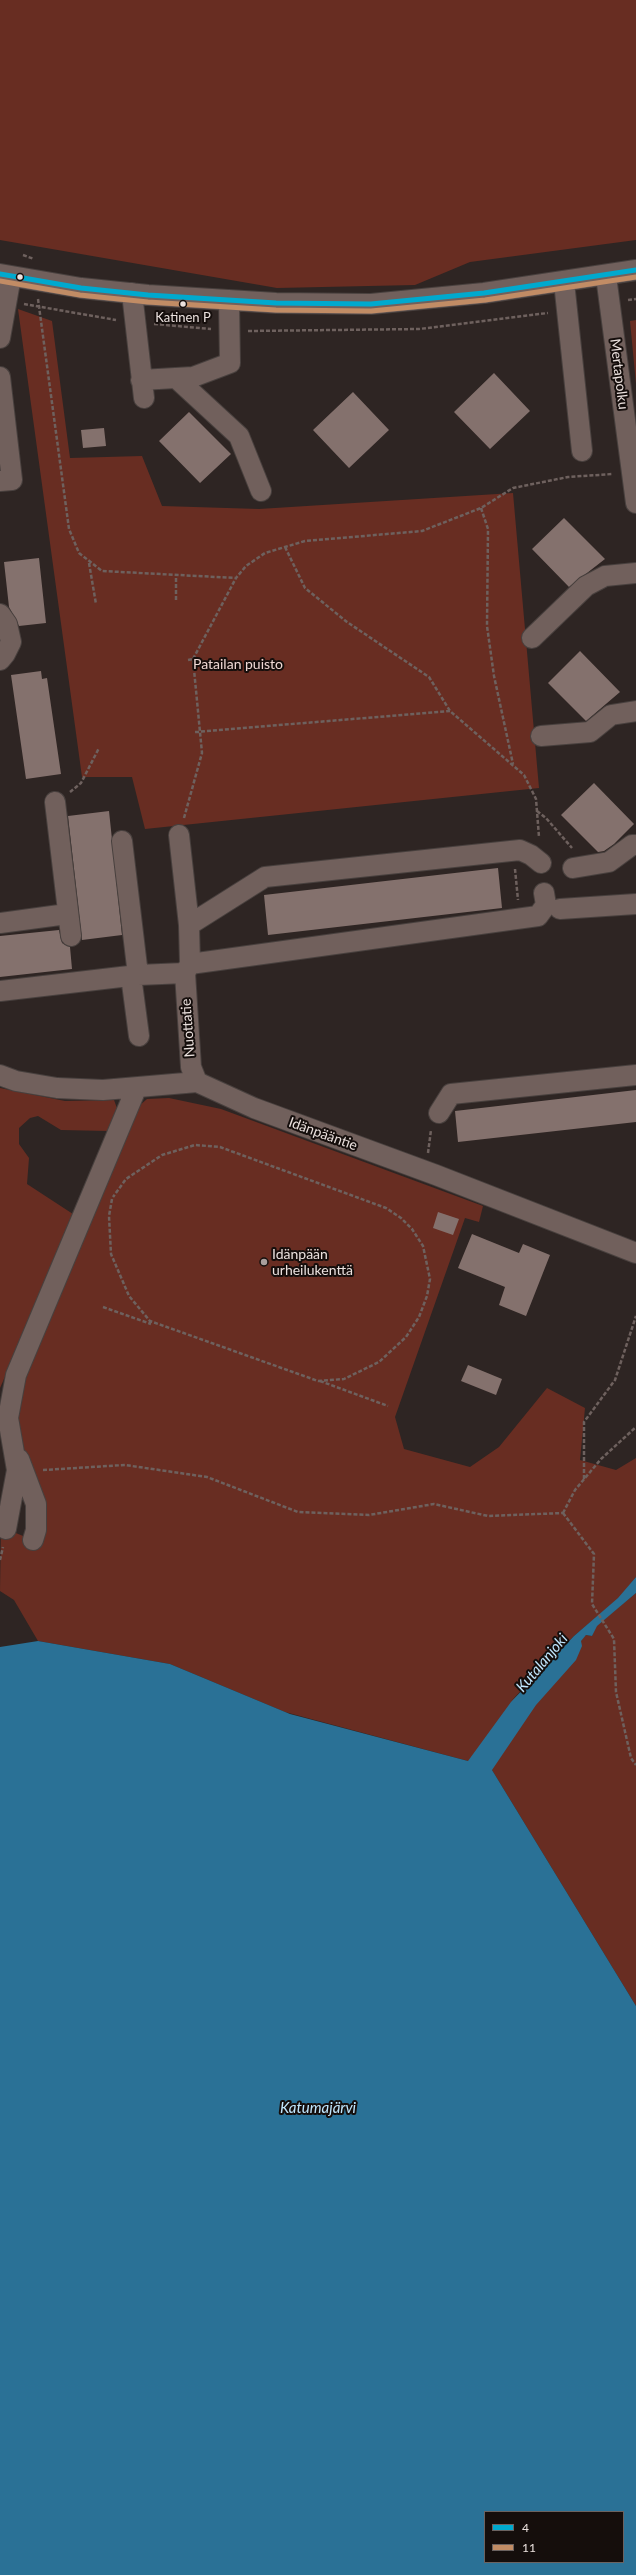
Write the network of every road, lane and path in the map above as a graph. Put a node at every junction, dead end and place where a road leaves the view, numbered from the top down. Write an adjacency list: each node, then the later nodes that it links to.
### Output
1 (23, 256): 5 (path)
2 (636, 270): 4 (street)
3 (6, 275): 5 (street); 9 (street)
4 (606, 276): 6 (street); 13 (street, Mertapolku)
5 (38, 280): 7 (street); 19 (path)
6 (564, 282): 8 (street); 12 (street)
7 (132, 294): 8 (street); 11 (street)
8 (229, 300): 11 (street)
9 (0, 338)
10 (0, 378): 14 (street)
11 (176, 378): 15 (street)
12 (582, 451)
13 (632, 472): 16 (street, Mertapolku); 17 (path)
14 (0, 481)
15 (261, 491)
16 (636, 503)
17 (481, 508): 18 (path); 36 (path)
18 (285, 547): 22 (path); 30 (path)
19 (89, 562): 21 (path); 24 (path)
20 (636, 573): 26 (street)
21 (176, 575): 22 (path); 23 (path)
22 (236, 578): 29 (path)
23 (176, 600)
24 (96, 604)
25 (0, 614): 27 (street)
26 (532, 638)
27 (0, 660)
28 (188, 660): 29 (path)
29 (194, 660): 32 (path)
30 (450, 711): 32 (path); 36 (path)
31 (636, 711): 34 (street)
32 (200, 731): 33 (path); 39 (path)
33 (195, 732)
34 (541, 736)
35 (99, 748): 37 (path)
36 (513, 766): 38 (path)
37 (55, 802): 48 (street)
38 (537, 811): 43 (path); 44 (path)
39 (179, 836): 51 (street, Nuottatie)
40 (122, 842): 54 (street)
41 (636, 845): 44 (street)
42 (513, 851): 43 (street); 49 (path); 51 (street)
43 (541, 863)
44 (581, 867)
45 (544, 893): 49 (street)
46 (636, 904): 47 (street)
47 (560, 909)
48 (67, 914): 50 (street); 52 (street)
49 (520, 918): 53 (street)
50 (0, 923)
51 (189, 925): 53 (street, Nuottatie)
52 (71, 936)
53 (187, 969): 54 (street); 59 (street, Nuottatie)
54 (134, 976): 55 (street); 56 (street)
55 (0, 991)
56 (139, 1036)
57 (0, 1075): 60 (street)
58 (636, 1075): 61 (street)
59 (197, 1082): 60 (street); 64 (street, Idänpääntie)
60 (136, 1089): 63 (street)
61 (439, 1113): 62 (path)
62 (427, 1160)
63 (103, 1196): 67 (path); 68 (path); 71 (street)
64 (636, 1253)
65 (103, 1307): 67 (path)
66 (636, 1316): 73 (path)
67 (157, 1326): 68 (path)
68 (318, 1381): 69 (path)
69 (388, 1406)
70 (636, 1427): 73 (path)
71 (14, 1446): 72 (street); 75 (street)
72 (24, 1472): 74 (path); 76 (street)
73 (584, 1479): 74 (path)
74 (563, 1513): 77 (path)
75 (6, 1529)
76 (33, 1540)
77 (636, 1765)

